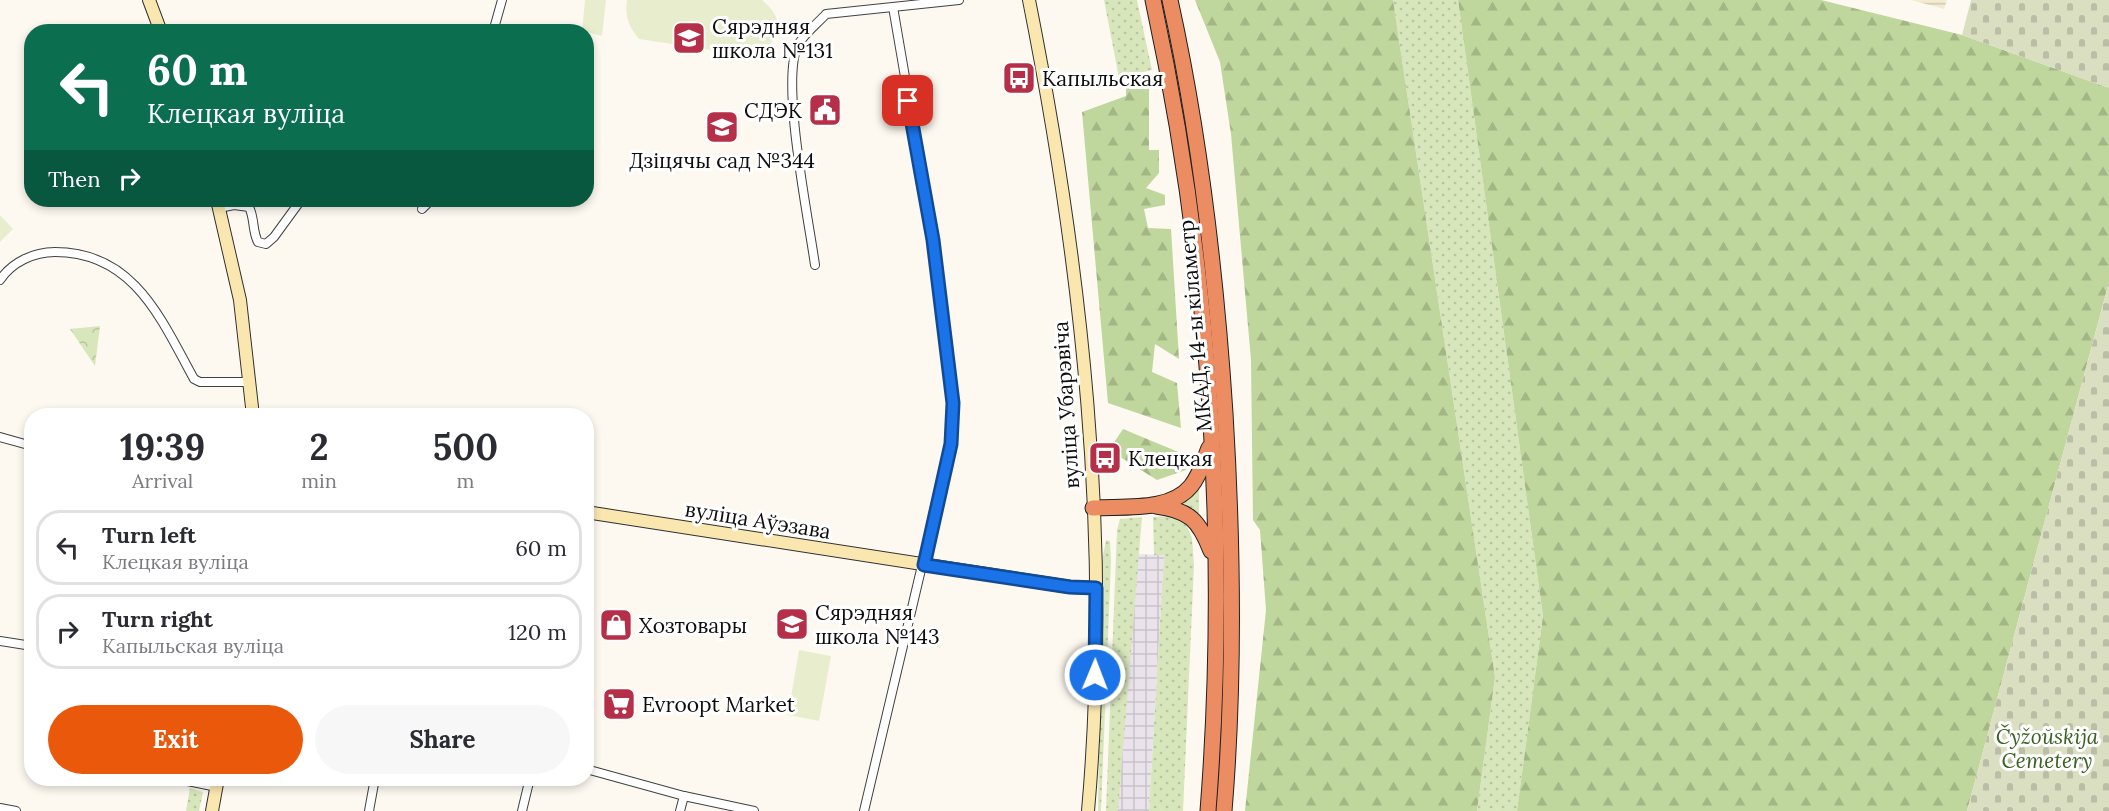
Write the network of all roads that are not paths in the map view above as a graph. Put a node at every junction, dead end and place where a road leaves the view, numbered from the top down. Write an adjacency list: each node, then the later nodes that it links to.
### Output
1 (149, 0): 8 (main road)
2 (502, 0): 9 (street)
3 (959, 0): 7 (street)
4 (1029, 0): 23 (main road, вуліца Убарэвіча)
5 (1153, 0): 20 (highway, МКАД, 14-ы кіламетр)
6 (1170, 0): 45 (highway, МКАД, 14-ы кіламетр)
7 (893, 7): 15 (street); 26 (street)
8 (158, 24)
9 (495, 24)
10 (219, 207): 17 (main road)
11 (249, 207): 12 (street)
12 (296, 207)
13 (425, 207): 14 (street)
14 (422, 210)
15 (815, 266)
16 (0, 280): 17 (street)
17 (250, 382): 18 (main road)
18 (252, 408)
19 (0, 437): 21 (street)
20 (1211, 442): 22 (highway); 25 (highway, МКАД, 14-ы кіламетр)
21 (24, 444)
22 (1150, 505): 23 (highway); 25 (highway)
23 (1093, 508): 27 (main road, вуліца Убарэвіча)
24 (594, 513): 26 (main road, вуліца Аўэзава)
25 (1215, 561): 44 (highway, МКАД, 14-ы кіламетр)
26 (924, 565): 27 (main road, вуліца Аўэзава); 42 (street)
27 (1096, 588): 43 (main road, вуліца Убарэвіча)
28 (0, 641): 29 (street)
29 (24, 645)
30 (594, 771): 34 (street)
31 (216, 786): 37 (main road)
32 (374, 786): 38 (street)
33 (528, 786): 39 (street)
34 (684, 796): 40 (street); 41 (street)
35 (0, 808): 36 (street)
36 (16, 811)
37 (212, 811)
38 (369, 811)
39 (522, 811)
40 (680, 811)
41 (754, 811)
42 (864, 811)
43 (1088, 811)
44 (1208, 811)
45 (1224, 811)

